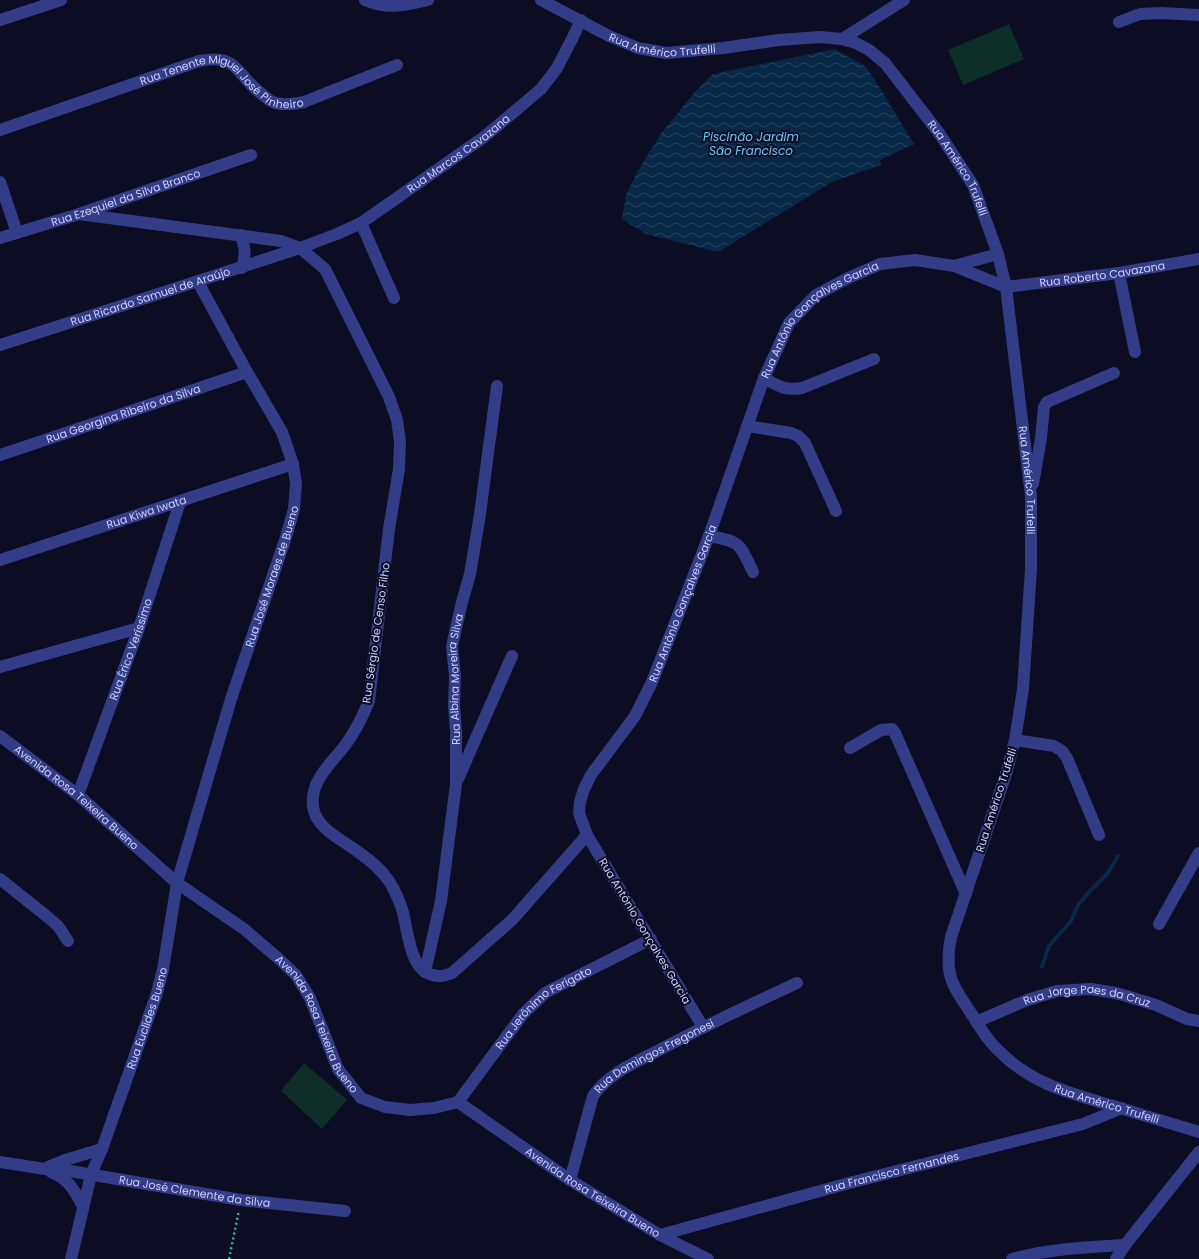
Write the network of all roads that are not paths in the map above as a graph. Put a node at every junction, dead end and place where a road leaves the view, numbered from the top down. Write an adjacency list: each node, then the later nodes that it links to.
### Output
1 (61, 0): 7 (street)
2 (365, 0): 3 (street)
3 (428, 0)
4 (540, 0): 8 (street, Rua Américo Trufelli)
5 (904, 0): 10 (street)
6 (1199, 15): 9 (street)
7 (0, 20)
8 (581, 20): 10 (street, Rua Américo Trufelli); 16 (street, Rua Marcos Cavazana)
9 (1119, 22)
10 (842, 38): 21 (street, Rua Américo Trufelli)
11 (397, 65): 12 (street, Rua Tenente Miguel José Pinheiro)
12 (0, 130)
13 (251, 154): 15 (street, Rua Ezequiel da Silva Branco)
14 (0, 182): 17 (street)
15 (79, 214): 17 (street, Rua Ezequiel da Silva Branco); 18 (street, Rua Sérgio de Censo Filho)
16 (361, 223): 20 (street, Rua Marcos Cavazana); 28 (street)
17 (17, 233): 19 (street, Rua Ezequiel da Silva Branco)
18 (241, 235): 20 (street, Rua Sérgio de Censo Filho); 24 (street)
19 (0, 238)
20 (300, 248): 24 (street, Rua Ricardo Samuel de Araújo); 62 (street, Rua Sérgio de Censo Filho)
21 (998, 254): 23 (street, Rua Antônio Gonçalves Garcia); 27 (street, Rua Américo Trufelli)
22 (1199, 259): 25 (street, Rua Roberto Cavazana)
23 (954, 266): 27 (street, Rua Antônio Gonçalves Garcia); 34 (street, Rua Antônio Gonçalves Garcia)
24 (242, 268): 26 (street, Rua Ricardo Samuel de Araújo)
25 (1119, 273): 27 (street, Rua Roberto Cavazana); 30 (street)
26 (198, 282): 29 (street, Rua Ricardo Samuel de Araújo); 32 (street, Rua José Moraes de Bueno)
27 (1006, 287): 39 (street, Rua Américo Trufelli)
28 (394, 298)
29 (0, 345)
30 (1135, 352)
31 (874, 359): 34 (street)
32 (247, 372): 37 (street, Rua Georgina Ribeiro da Silva); 38 (street, Rua José Moraes de Bueno)
33 (1114, 373): 39 (street)
34 (764, 378): 36 (street, Rua Antônio Gonçalves Garcia)
35 (497, 386): 51 (street, Rua Albina Moreira Silva)
36 (747, 426): 41 (street); 42 (street, Rua Antônio Gonçalves Garcia)
37 (0, 455)
38 (293, 464): 40 (street, Rua Kiwa Iwata); 57 (street, Rua José Moraes de Bueno)
39 (1030, 496): 49 (street, Rua Américo Trufelli)
40 (180, 502): 43 (street, Rua Kiwa Iwata); 45 (street, Rua Érico Veríssimo)
41 (836, 511)
42 (709, 536): 44 (street); 53 (street, Rua Antônio Gonçalves Garcia)
43 (0, 560)
44 (754, 572)
45 (139, 628): 47 (street); 52 (street, Rua Érico Veríssimo)
46 (512, 656): 51 (street)
47 (0, 667)
48 (0, 736): 52 (street, Avenida Rosa Teixeira Bueno)
49 (1015, 740): 54 (street); 58 (street, Rua Américo Trufelli)
50 (850, 748): 58 (street)
51 (456, 784): 62 (street, Rua Albina Moreira Silva)
52 (78, 795): 57 (street, Avenida Rosa Teixeira Bueno)
53 (587, 835): 60 (street, Rua Antônio Gonçalves Garcia); 62 (street)
54 (1099, 835)
55 (1199, 853): 59 (street)
56 (0, 879): 61 (street)
57 (177, 883): 67 (street, Avenida Rosa Teixeira Bueno); 70 (street, Rua Euclídes Bueno)
58 (966, 894): 65 (street, Rua Américo Trufelli)
59 (1159, 924)
60 (651, 940): 66 (street, Rua Antônio Gonçalves Garcia); 67 (street, Rua Jerônimo Ferigato)
61 (68, 941)
62 (425, 972)
63 (797, 983): 66 (street, Rua Domingos Fregonesi)
64 (1199, 1021): 65 (street, Rua Jorge Paes da Cruz)
65 (976, 1022): 68 (street, Rua Américo Trufelli)
66 (703, 1027): 75 (street, Rua Domingos Fregonesi)
67 (458, 1102): 75 (street, Avenida Rosa Teixeira Bueno)
68 (1122, 1108): 69 (street, Rua Américo Trufelli); 78 (street, Rua Francisco Fernandes)
69 (1199, 1132)
70 (102, 1149): 73 (street); 74 (street, Rua Euclídes Bueno)
71 (1199, 1152): 79 (street)
72 (0, 1162): 73 (street, Rua José Clemente da Silva)
73 (45, 1169): 74 (street, Rua José Clemente da Silva); 76 (street, Rua José Clemente da Silva)
74 (92, 1175): 76 (street, Rua Euclídes Bueno); 77 (street, Rua José Clemente da Silva)
75 (570, 1180): 78 (street, Avenida Rosa Teixeira Bueno)
76 (83, 1206): 80 (street, Rua Euclídes Bueno)
77 (345, 1211)
78 (660, 1235): 81 (street, Avenida Rosa Teixeira Bueno)
79 (1125, 1245): 82 (street); 83 (street)
80 (71, 1259)
81 (708, 1259)
82 (1012, 1259)
83 (1116, 1259)

